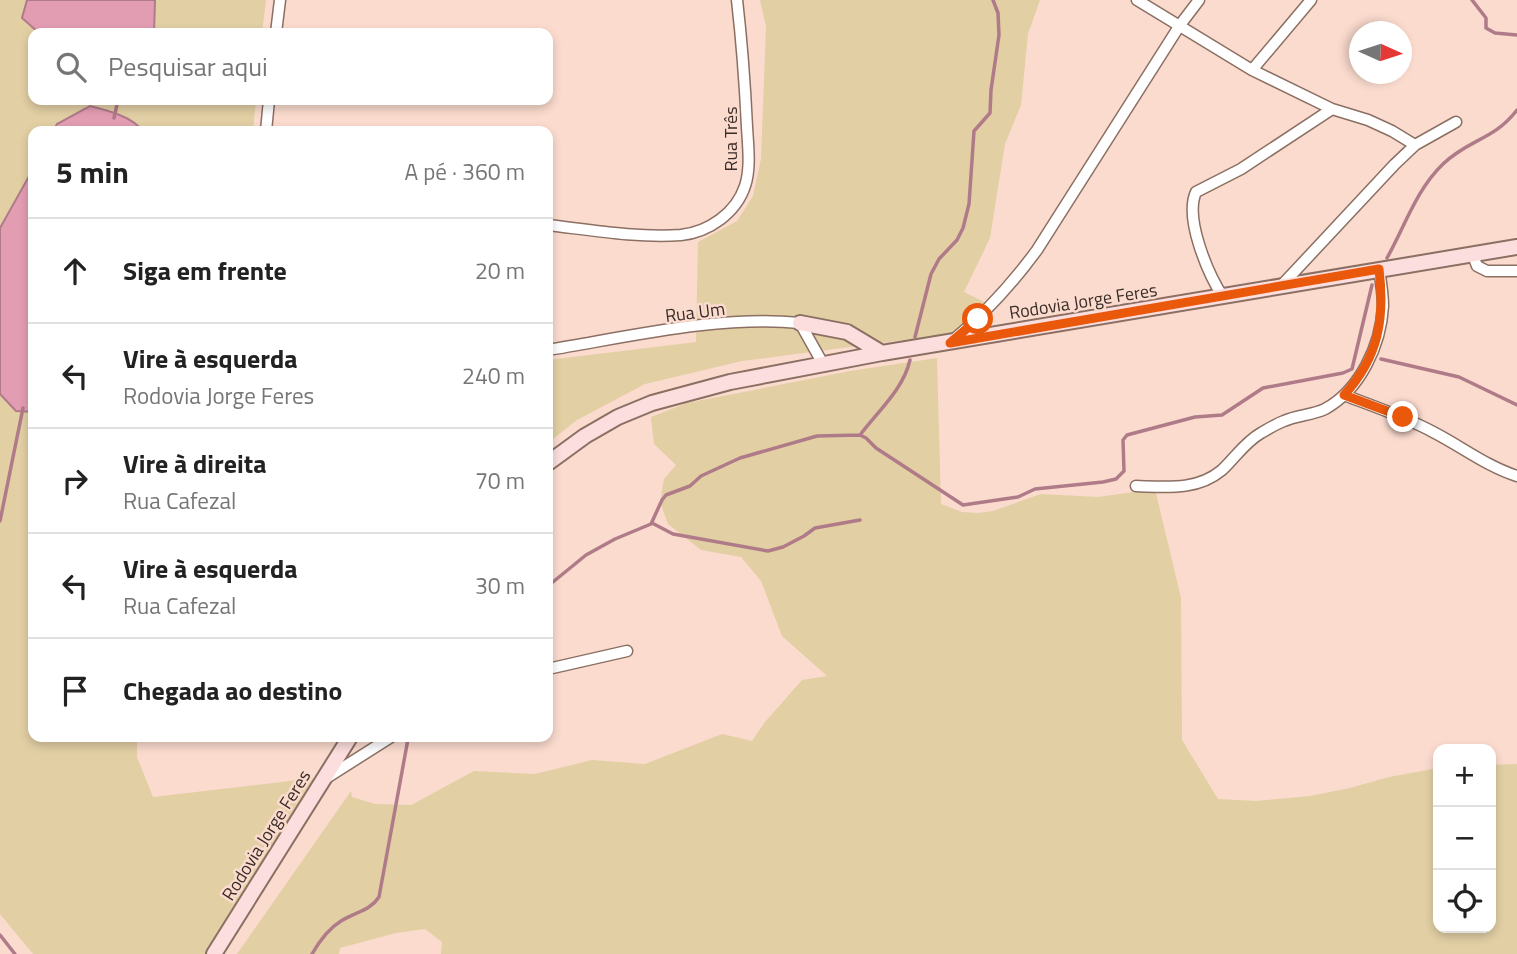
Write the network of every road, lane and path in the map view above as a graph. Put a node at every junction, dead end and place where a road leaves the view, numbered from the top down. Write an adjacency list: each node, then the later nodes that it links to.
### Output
1 (280, 0): 7 (street)
2 (737, 0): 14 (street, Rua Três)
3 (1137, 0): 6 (street)
4 (1199, 0): 6 (street)
5 (1311, 0): 8 (street)
6 (1180, 25): 8 (street); 22 (street)
7 (277, 28)
8 (1252, 70): 10 (street)
9 (269, 105): 12 (street)
10 (1332, 108): 13 (street); 20 (street)
11 (1456, 122): 13 (street)
12 (266, 126)
13 (1415, 145): 19 (street)
14 (553, 226)
15 (1517, 247): 16 (main road, Rodovia Jorge Feres)
16 (1473, 255): 17 (main road, Rodovia Jorge Feres); 18 (street)
17 (1379, 269): 19 (main road, Rodovia Jorge Feres); 26 (street)
18 (1517, 271)
19 (1281, 287): 20 (main road, Rodovia Jorge Feres)
20 (1223, 297): 22 (main road, Rodovia Jorge Feres)
21 (800, 323): 23 (street, Rua Um); 24 (main road); 25 (street)
22 (950, 343): 24 (main road, Rodovia Jorge Feres)
23 (553, 349)
24 (882, 353): 25 (main road, Rodovia Jorge Feres)
25 (823, 364): 27 (main road, Rodovia Jorge Feres)
26 (1344, 395): 28 (street); 29 (street)
27 (553, 459)
28 (1517, 476)
29 (1136, 486)
30 (627, 651): 31 (street)
31 (553, 669)
32 (347, 742): 34 (main road, Rodovia Jorge Feres)
33 (383, 742): 34 (street)
34 (324, 779): 35 (main road, Rodovia Jorge Feres)
35 (214, 954)

